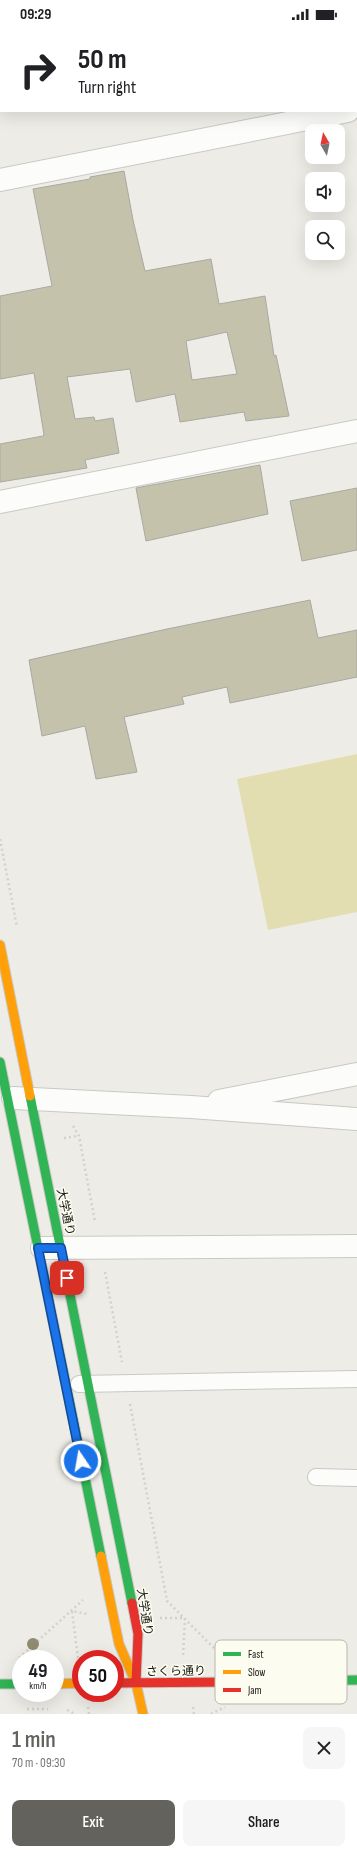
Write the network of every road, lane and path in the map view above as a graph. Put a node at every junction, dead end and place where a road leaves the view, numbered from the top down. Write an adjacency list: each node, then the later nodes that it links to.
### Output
1 (343, 112): 2 (street)
2 (0, 180)
3 (357, 431): 4 (street)
4 (0, 502)
5 (0, 945): 9 (main road, 大学通り)
6 (0, 1062): 8 (main road)
7 (357, 1074): 10 (street)
8 (4, 1097): 9 (street); 13 (main road)
9 (31, 1099): 10 (street); 14 (main road, 大学通り)
10 (191, 1107): 11 (street)
11 (357, 1118)
12 (357, 1246): 14 (street)
13 (38, 1248): 14 (street); 16 (main road)
14 (61, 1248): 17 (main road, 大学通り)
15 (357, 1379): 17 (lane)
16 (65, 1384): 17 (lane); 31 (main road)
17 (88, 1384): 31 (main road, 大学通り)
18 (316, 1477): 19 (lane)
19 (357, 1478)
20 (83, 1601): 21 (path)
21 (72, 1611): 22 (path); 24 (path); 25 (path)
22 (92, 1615)
23 (158, 1618): 26 (path)
24 (29, 1650)
25 (77, 1650)
26 (182, 1655)
27 (347, 1680): 28 (main road, さくら通り)
28 (357, 1680)
29 (215, 1682): 31 (main road, さくら通り)
30 (124, 1683): 31 (main road, さくら通り)
31 (136, 1683): 41 (main road)
32 (0, 1684): 33 (main road)
33 (12, 1684)
34 (192, 1705): 42 (path)
35 (87, 1706): 40 (path)
36 (22, 1709): 37 (path)
37 (51, 1709)
38 (66, 1709): 39 (path)
39 (75, 1714)
40 (89, 1714)
41 (143, 1714)
42 (194, 1714)

